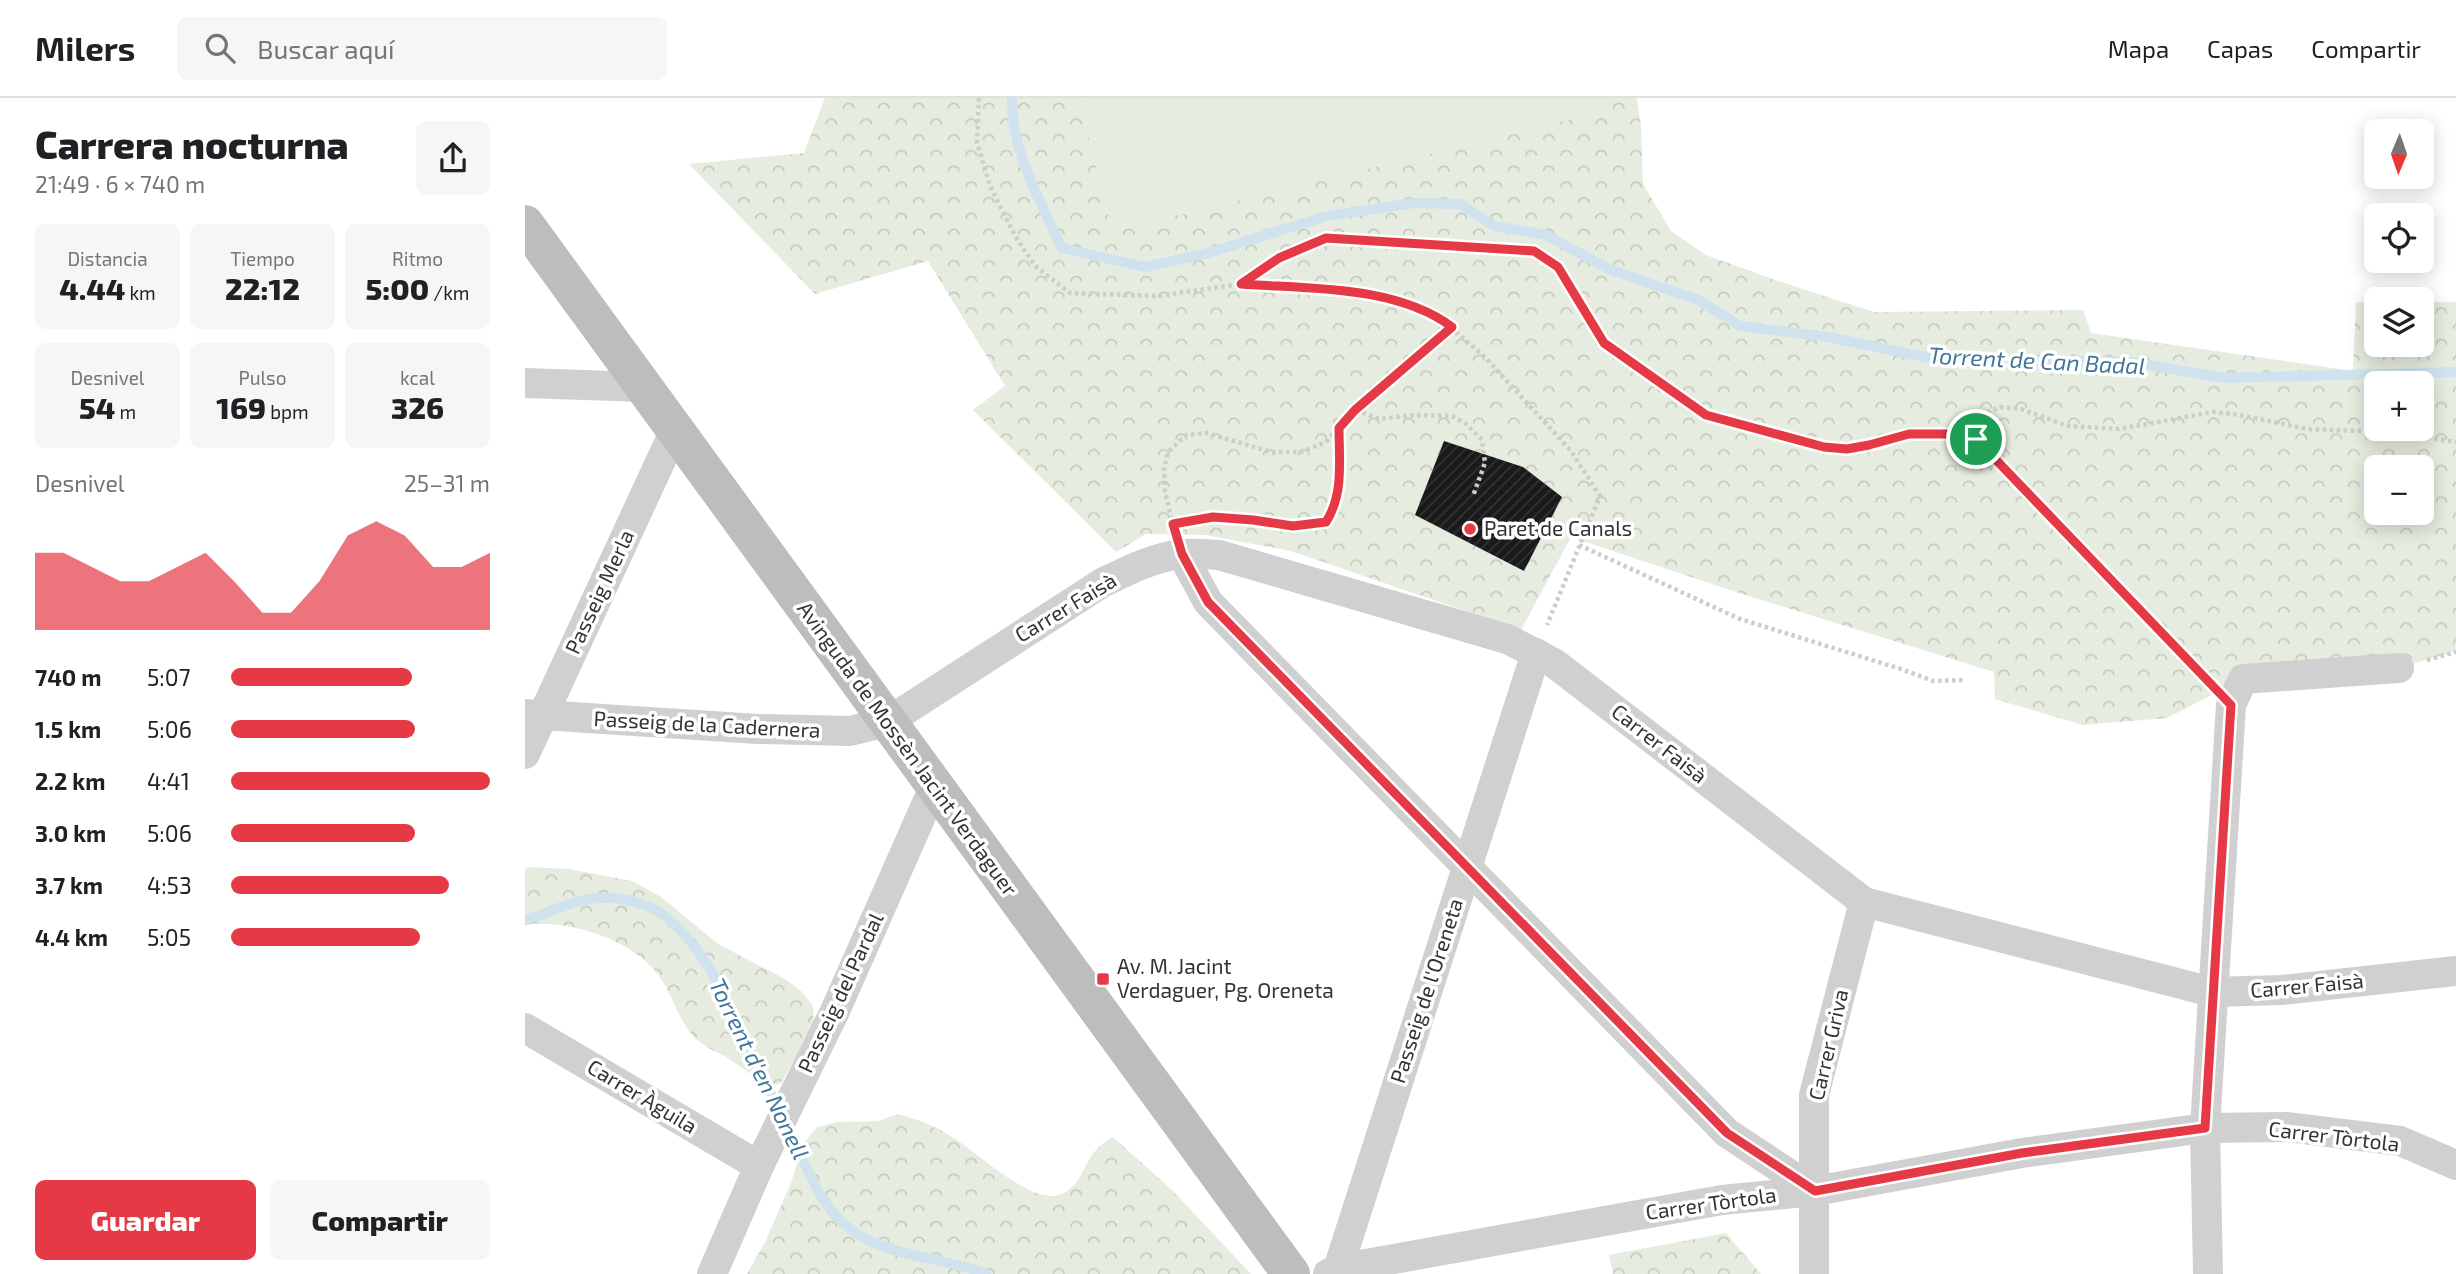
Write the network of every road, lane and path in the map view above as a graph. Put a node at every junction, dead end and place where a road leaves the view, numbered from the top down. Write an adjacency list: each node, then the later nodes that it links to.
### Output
1 (979, 98): 3 (path)
2 (525, 224): 6 (street, Avinguda de Mossèn Jacint Verdaguer)
3 (1241, 284): 4 (path); 10 (path)
4 (1452, 327): 7 (path); 14 (path)
5 (525, 383): 6 (street)
6 (644, 387): 9 (street, Avinguda de Mossèn Jacint Verdaguer)
7 (1355, 410): 8 (path); 12 (path)
8 (1339, 428): 13 (path); 13 (path)
9 (675, 430): 20 (street, Passeig Merla); 21 (street, Avinguda de Mossèn Jacint Verdaguer)
10 (1976, 439): 11 (path); 19 (path)
11 (2456, 442)
12 (1473, 496)
13 (1173, 524): 15 (path)
14 (1579, 545): 16 (path); 18 (path)
15 (1182, 554): 16 (street, Carrer Faisà); 21 (street, Carrer Faisà); 24 (street)
16 (1536, 653): 24 (street, Passeig de l'Oreneta); 25 (street, Carrer Faisà)
17 (2399, 668): 19 (street)
18 (1965, 680)
19 (2231, 705): 27 (street)
20 (534, 715): 21 (street, Passeig de la Cadernera); 22 (street, Passeig Merla)
21 (887, 722): 23 (street, Avinguda de Mossèn Jacint Verdaguer)
22 (525, 754)
23 (934, 787): 30 (street, Passeig del Pardal); 35 (street, Avinguda de Mossèn Jacint Verdaguer)
24 (1467, 868): 32 (street); 33 (street, Passeig de l'Oreneta)
25 (1864, 902): 27 (street, Carrer Faisà); 32 (street, Carrer Griva)
26 (2456, 971): 27 (street, Carrer Faisà)
27 (2212, 992): 29 (street)
28 (525, 1028): 30 (street, Carrer Àguila)
29 (2205, 1128): 31 (street, Carrer Tòrtola); 32 (street, Carrer Tòrtola); 37 (street)
30 (759, 1166): 34 (street, Passeig del Pardal)
31 (2456, 1166)
32 (1815, 1191): 33 (street, Carrer Tòrtola); 36 (street, Carrer Griva)
33 (1333, 1272)
34 (712, 1274)
35 (1290, 1274)
36 (1814, 1274)
37 (2208, 1274)

